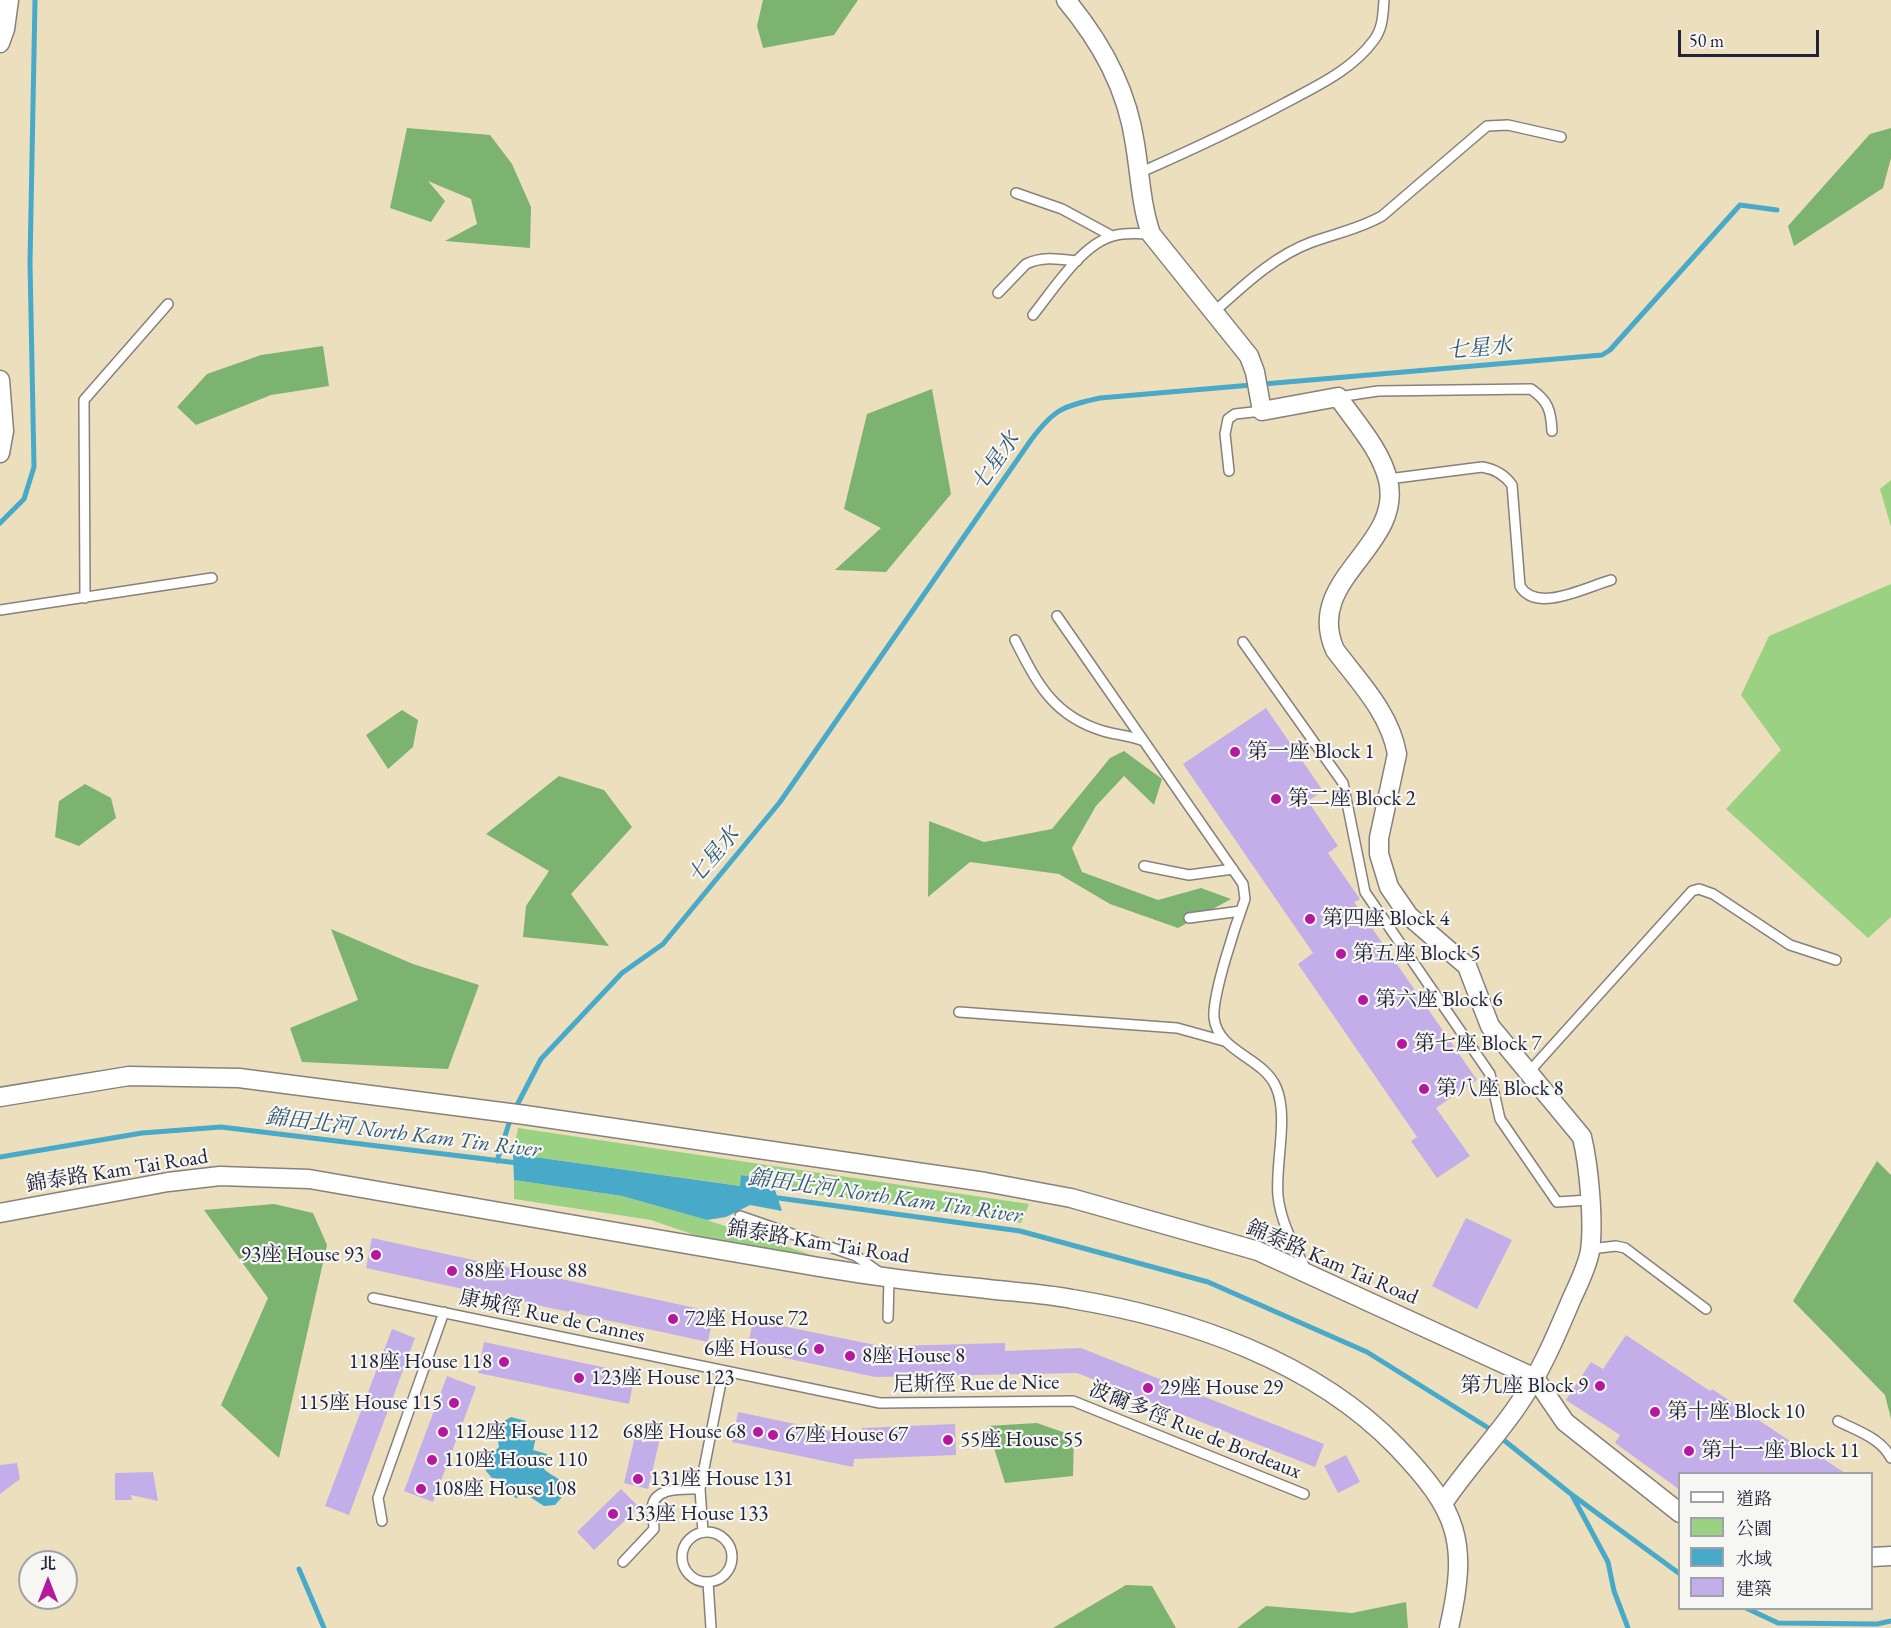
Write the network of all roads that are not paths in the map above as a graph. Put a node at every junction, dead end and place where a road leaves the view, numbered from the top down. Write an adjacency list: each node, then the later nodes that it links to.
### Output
1 (9, 0): 4 (street)
2 (1066, 0): 6 (street)
3 (1384, 0): 6 (lane)
4 (0, 43)
5 (1561, 136): 13 (lane)
6 (1139, 173): 8 (street)
7 (1016, 193): 9 (lane)
8 (1151, 234): 9 (lane); 13 (street)
9 (1112, 236): 10 (lane)
10 (1077, 261): 11 (lane); 14 (lane)
11 (998, 293)
12 (168, 304): 24 (lane)
13 (1215, 312): 17 (street)
14 (1033, 315)
15 (0, 380): 19 (street)
16 (1338, 397): 17 (street); 18 (lane); 21 (street)
17 (1262, 411): 20 (lane)
18 (1552, 431)
19 (0, 453)
20 (1229, 471)
21 (1388, 479): 23 (lane); 37 (street)
22 (212, 578): 24 (lane)
23 (1611, 580)
24 (85, 598): 25 (lane)
25 (0, 610)
26 (1057, 616): 29 (lane)
27 (1016, 640): 29 (lane)
28 (1243, 642): 39 (lane)
29 (1144, 741): 31 (lane)
30 (1144, 866): 31 (lane)
31 (1233, 869): 32 (lane)
32 (1241, 911): 33 (lane); 36 (lane)
33 (1189, 918)
34 (1836, 960): 37 (lane)
35 (959, 1012): 36 (lane)
36 (1224, 1041): 43 (lane)
37 (1528, 1073): 39 (street)
38 (0, 1097): 43 (street, 錦泰路 Kam Tai Road)
39 (1588, 1200): 42 (street)
40 (0, 1213): 44 (street, 錦泰路 Kam Tai Road)
41 (740, 1216): 44 (lane)
42 (1590, 1249): 46 (lane); 50 (street)
43 (1308, 1274): 50 (street, 錦泰路 Kam Tai Road)
44 (889, 1279): 48 (lane); 57 (street, 錦泰路 Kam Tai Road)
45 (373, 1298): 47 (lane, 康城徑 Rue de Cannes)
46 (1706, 1309)
47 (444, 1312): 49 (lane, 康城徑 Rue de Cannes); 59 (lane)
48 (888, 1318)
49 (723, 1372): 52 (lane, 康城徑 Rue de Cannes); 55 (lane)
50 (1535, 1378): 57 (street); 58 (street)
51 (1073, 1401): 52 (lane, 尼斯徑 Rue de Nice); 56 (lane, 波爾多徑 Rue de Bordeaux)
52 (880, 1403)
53 (1838, 1421): 54 (lane)
54 (1891, 1458)
55 (700, 1489): 60 (lane); 63 (lane)
56 (1304, 1494)
57 (1444, 1502): 66 (street, 錦泰路 Kam Tai Road)
58 (1678, 1511)
59 (382, 1521)
60 (703, 1532): 64 (lane); 64 (lane)
61 (1891, 1556): 62 (street)
62 (1873, 1557)
63 (623, 1562)
64 (708, 1582): 65 (lane)
65 (711, 1628)
66 (1449, 1628)

